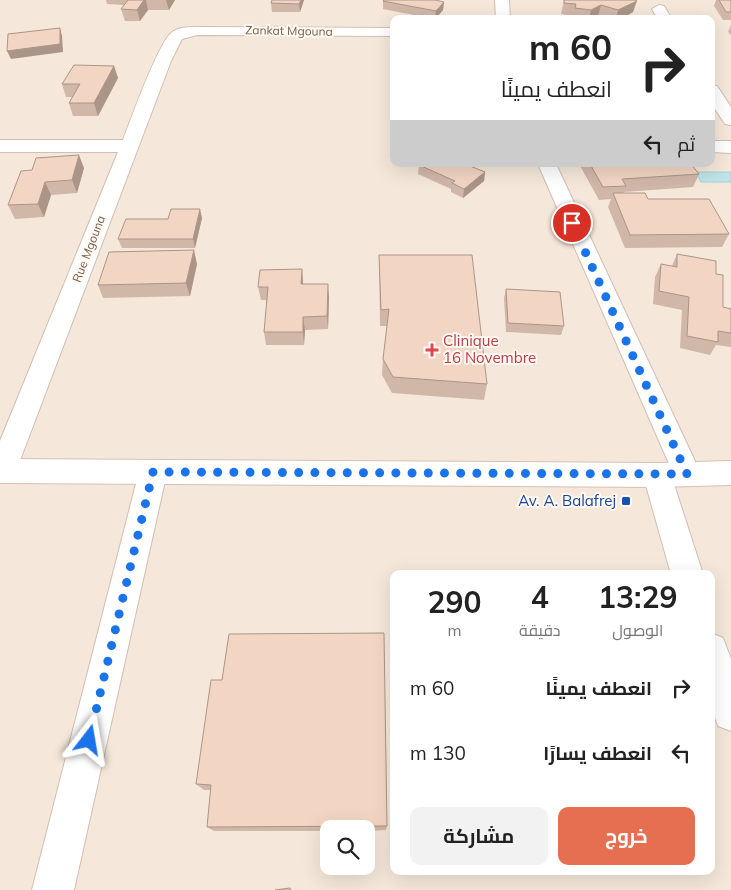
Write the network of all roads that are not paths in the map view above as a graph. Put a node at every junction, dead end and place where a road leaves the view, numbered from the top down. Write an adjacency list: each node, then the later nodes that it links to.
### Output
1 (502, 0): 2 (street)
2 (503, 15)
3 (184, 32): 4 (street, Zankat Mgouna); 8 (street, Rue Mgouna)
4 (390, 32)
5 (715, 96): 6 (street)
6 (731, 120)
7 (0, 146): 8 (street)
8 (129, 146): 12 (street, Rue Mgouna)
9 (715, 146): 10 (street)
10 (731, 146)
11 (548, 167): 15 (street)
12 (1, 471): 13 (street)
13 (153, 472): 16 (street); 20 (street)
14 (731, 473): 15 (street)
15 (687, 474): 16 (street)
16 (657, 475): 17 (street)
17 (686, 570)
18 (715, 663): 19 (street)
19 (731, 713)
20 (53, 890)

